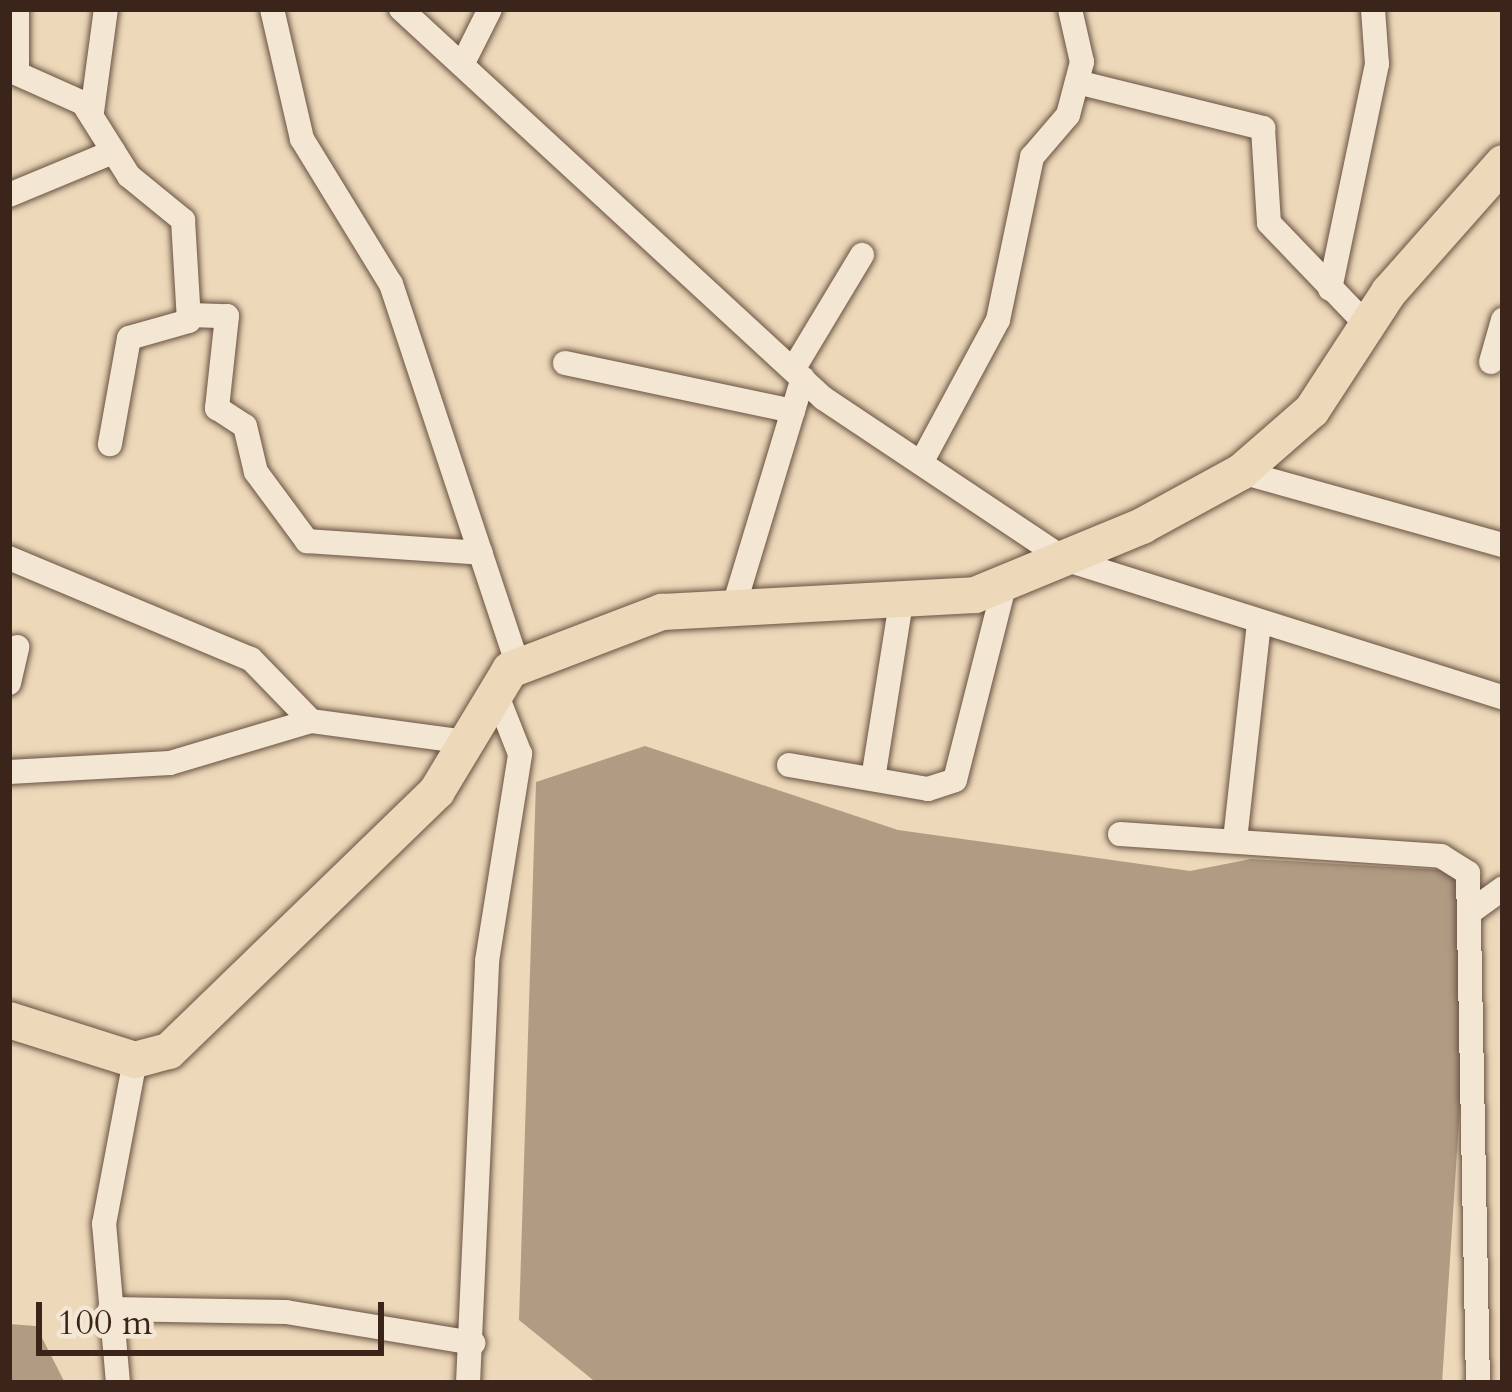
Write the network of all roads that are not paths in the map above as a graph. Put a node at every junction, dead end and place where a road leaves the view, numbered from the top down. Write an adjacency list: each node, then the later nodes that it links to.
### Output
1 (17, 9): 9 (street)
2 (106, 9): 11 (street)
3 (272, 9): 28 (street)
4 (401, 9): 8 (street)
5 (490, 9): 8 (street)
6 (1070, 9): 10 (street)
7 (1373, 9): 16 (street)
8 (463, 63): 22 (street)
9 (13, 72): 11 (street)
10 (1077, 82): 16 (street); 25 (street)
11 (92, 112): 12 (street)
12 (113, 152): 14 (street); 17 (street)
13 (1503, 163): 19 (main road)
14 (9, 195)
15 (862, 256): 22 (street)
16 (1330, 289): 19 (street)
17 (190, 315): 24 (street); 28 (street)
18 (1503, 320): 21 (street)
19 (1366, 324): 26 (main road)
20 (565, 362): 23 (street)
21 (1491, 362)
22 (798, 373): 23 (street); 25 (street)
23 (793, 411): 33 (street)
24 (110, 444)
25 (921, 464): 30 (street)
26 (1241, 472): 27 (street); 30 (main road)
27 (1503, 545)
28 (481, 553): 36 (street)
29 (9, 558): 39 (street)
30 (1064, 559): 31 (main road); 34 (street)
31 (1005, 583): 32 (main road); 43 (street)
32 (902, 596): 33 (main road); 43 (street)
33 (734, 606): 36 (main road)
34 (1259, 624): 38 (street); 45 (street)
35 (17, 647): 37 (street)
36 (507, 680): 40 (main road); 53 (street)
37 (9, 683)
38 (1503, 697)
39 (311, 721): 40 (street); 42 (street)
40 (467, 742): 49 (main road)
41 (789, 765): 43 (street)
42 (9, 772)
43 (873, 779)
44 (1120, 834): 45 (street)
45 (1235, 840): 47 (street)
46 (1503, 888): 47 (street)
47 (1473, 910): 50 (street)
48 (9, 1020): 49 (main road)
49 (135, 1060): 52 (street)
50 (1474, 1061): 51 (street); 56 (street)
51 (1503, 1065)
52 (110, 1309): 53 (street); 54 (street)
53 (472, 1343): 55 (street)
54 (118, 1383)
55 (468, 1383)
56 (1478, 1383)

